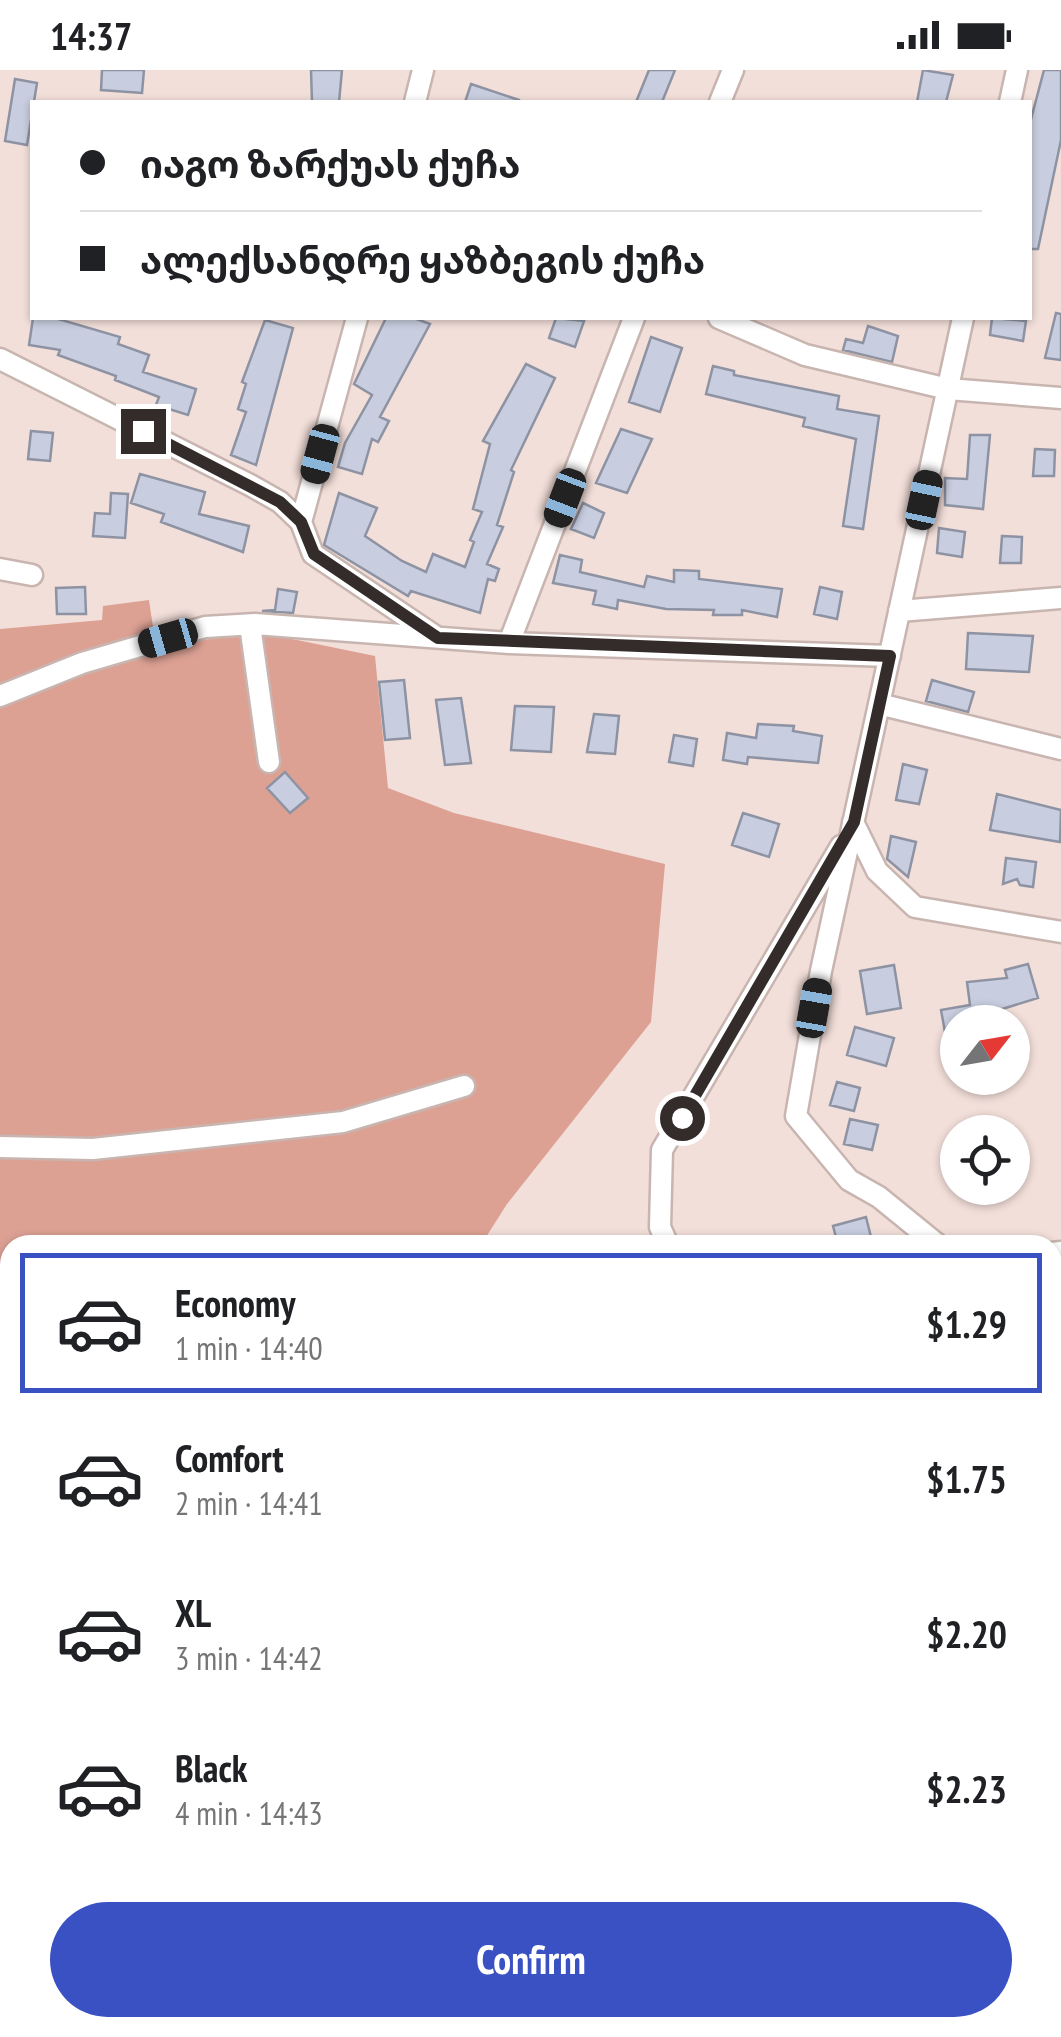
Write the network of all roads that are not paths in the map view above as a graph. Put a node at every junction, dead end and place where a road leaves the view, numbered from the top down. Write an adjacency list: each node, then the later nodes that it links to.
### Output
1 (424, 70): 4 (street)
2 (733, 70): 5 (street)
3 (1017, 70): 6 (street)
4 (416, 100)
5 (721, 100)
6 (1010, 100)
7 (355, 320): 14 (street)
8 (633, 320): 21 (street)
9 (724, 320): 12 (street)
10 (963, 320): 12 (street)
11 (0, 359): 14 (street)
12 (948, 390): 13 (street); 18 (street)
13 (1061, 398)
14 (301, 522): 20 (street)
15 (0, 569): 16 (street)
16 (32, 575)
17 (1061, 598): 18 (street)
18 (900, 611): 22 (street)
19 (250, 625): 20 (street); 23 (street); 26 (street)
20 (438, 638): 21 (street)
21 (509, 643): 22 (street)
22 (890, 656): 24 (street)
23 (0, 696)
24 (879, 704): 25 (street); 27 (street)
25 (1061, 749)
26 (269, 762)
27 (854, 822): 28 (street); 31 (street); 32 (street)
28 (1061, 932)
29 (464, 1086): 30 (street)
30 (0, 1147)
31 (664, 1235)
32 (926, 1235)

